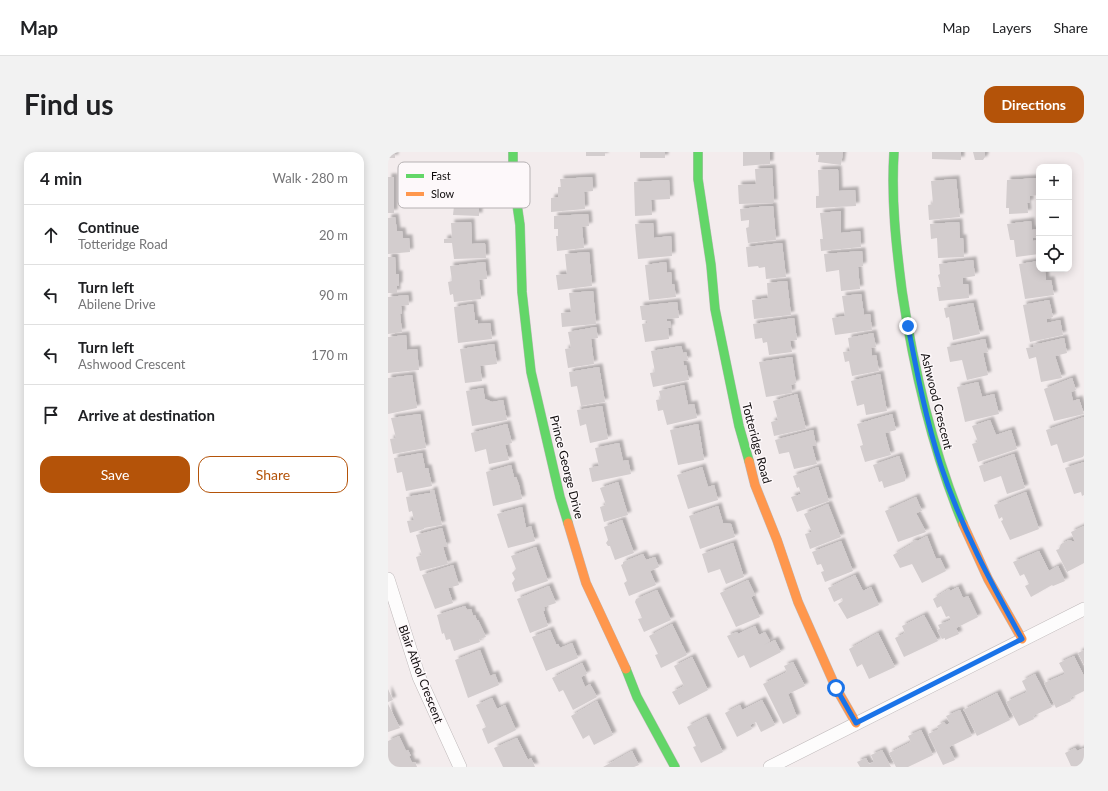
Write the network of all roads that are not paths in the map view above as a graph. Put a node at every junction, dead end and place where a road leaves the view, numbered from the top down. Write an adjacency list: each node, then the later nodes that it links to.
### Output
1 (513, 152): 4 (street, Prince George Drive)
2 (698, 152): 9 (street, Totteridge Road)
3 (894, 152): 8 (street, Ashwood Crescent)
4 (513, 162)
5 (517, 208): 11 (street, Prince George Drive)
6 (388, 579): 10 (street, Blair Athol Crescent)
7 (1084, 609): 8 (street)
8 (1022, 639): 9 (street)
9 (856, 723): 12 (street)
10 (460, 767)
11 (675, 767)
12 (770, 767)

